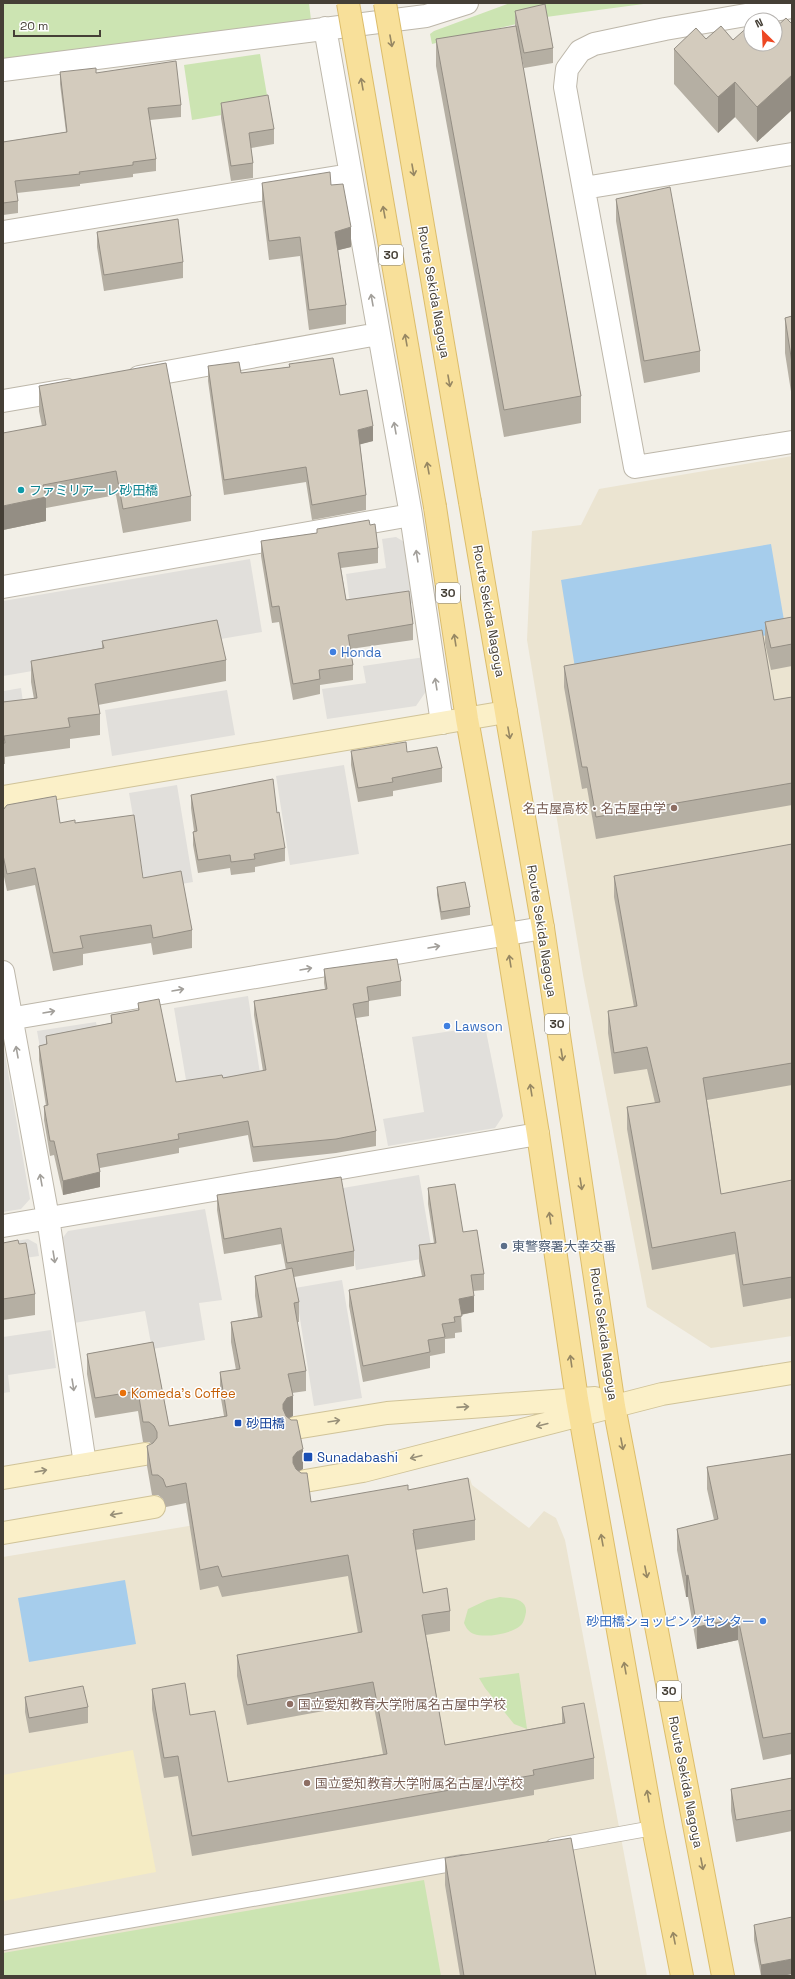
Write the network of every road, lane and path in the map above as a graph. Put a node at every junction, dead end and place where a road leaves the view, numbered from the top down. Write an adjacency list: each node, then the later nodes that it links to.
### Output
1 (348, 3): 19 (main road, 30, one-way to 1, bridge)
2 (385, 3): 18 (main road, Route Sekida Nagoya / 30, one-way to 18, bridge)
3 (467, 3): 5 (street)
4 (792, 7): 9 (street)
5 (325, 28): 6 (street); 8 (street)
6 (3, 70)
7 (792, 154): 9 (street)
8 (350, 175): 10 (street); 11 (street, one-way to 8)
9 (584, 188): 15 (street)
10 (3, 232)
11 (378, 334): 12 (street); 16 (street, one-way to 11)
12 (120, 380)
13 (89, 386): 14 (street)
14 (3, 401)
15 (792, 442)
16 (411, 515): 17 (street); 20 (street, one-way to 16)
17 (3, 587)
18 (506, 712): 19 (street); 22 (main road, Route Sekida Nagoya / 30, one-way to 22)
19 (467, 718): 20 (street); 23 (main road, 30)
20 (442, 723): 21 (street)
21 (3, 797)
22 (543, 928): 23 (street); 30 (main road, Route Sekida Nagoya / 30, one-way to 30)
23 (506, 935): 25 (street, one-way to 23); 26 (main road, 30, one-way to 23)
24 (3, 972): 25 (street)
25 (7, 1019): 27 (street, one-way to 25)
26 (538, 1134): 27 (street); 31 (main road, 30, one-way to 26)
27 (48, 1218): 28 (street); 34 (street, one-way to 34)
28 (3, 1226)
29 (792, 1373): 30 (street)
30 (614, 1401): 31 (street); 44 (main road, Route Sekida Nagoya / 30, one-way to 44)
31 (578, 1407): 32 (street, one-way to 31); 36 (street, one-way to 36); 39 (main road, 30, one-way to 31)
32 (295, 1428)
33 (145, 1454): 34 (street)
34 (85, 1464): 35 (street, one-way to 34)
35 (3, 1478)
36 (305, 1481)
37 (154, 1507): 38 (street, one-way to 38)
38 (3, 1533)
39 (653, 1828): 40 (lane); 43 (main road, 30, one-way to 39)
40 (536, 1849)
41 (473, 1860): 42 (lane)
42 (3, 1943)
43 (682, 1976)
44 (723, 1976)

